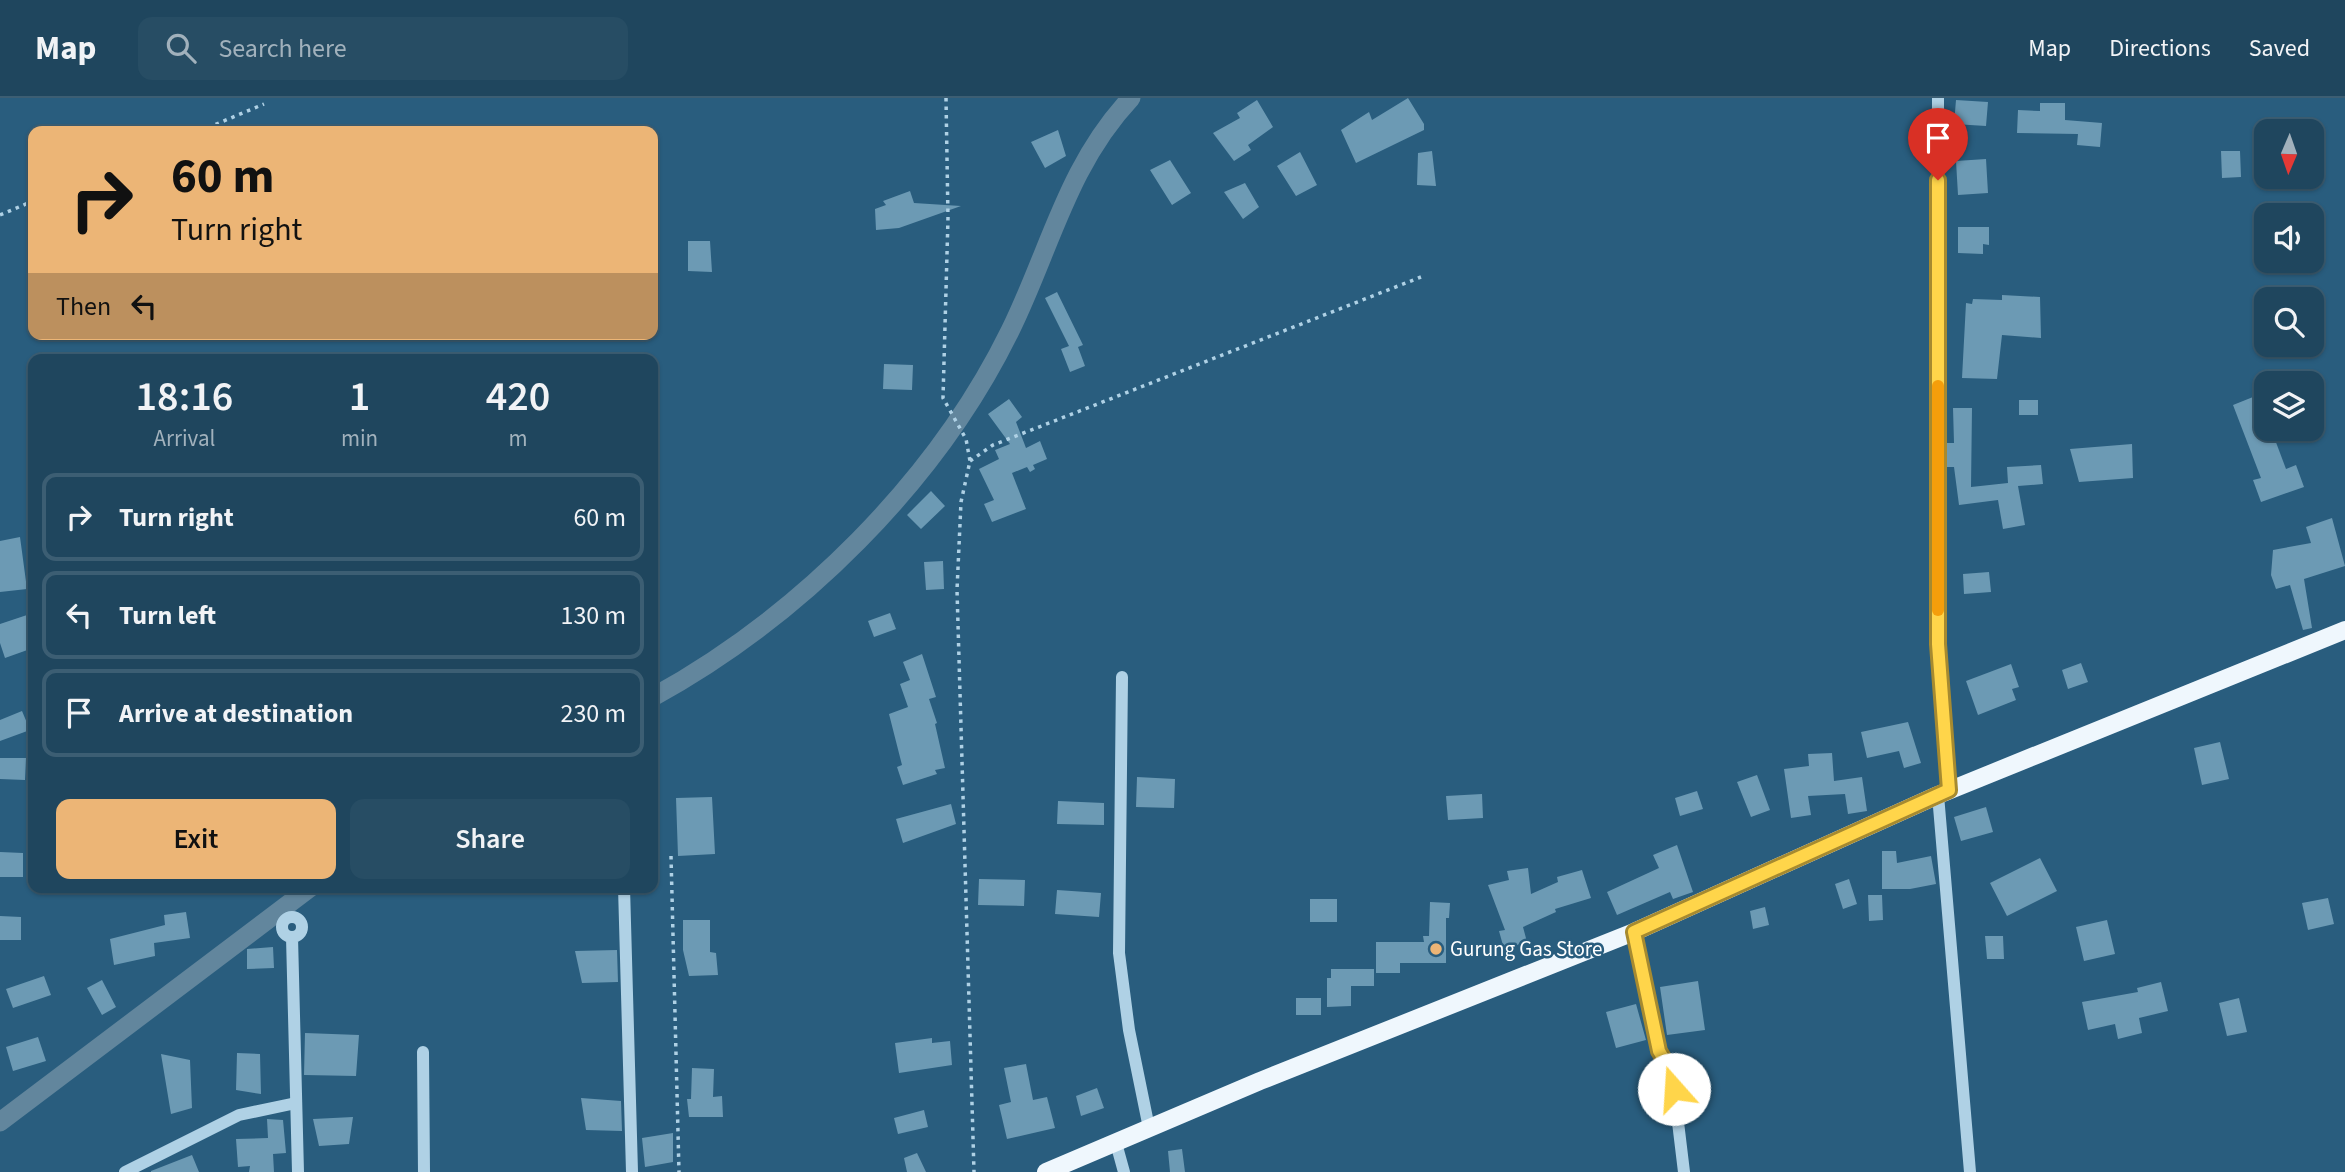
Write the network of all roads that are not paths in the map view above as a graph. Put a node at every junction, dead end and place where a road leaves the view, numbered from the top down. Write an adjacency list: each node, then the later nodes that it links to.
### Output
1 (1938, 98): 4 (street)
2 (2345, 629): 4 (main road)
3 (1122, 677): 10 (street)
4 (1944, 792): 6 (main road); 19 (street)
5 (624, 893): 15 (street)
6 (1634, 932): 10 (main road); 18 (street)
7 (292, 937): 9 (street)
8 (423, 1052): 14 (street)
9 (296, 1103): 12 (street); 13 (street)
10 (1149, 1128): 11 (main road)
11 (1116, 1143): 16 (main road); 17 (street)
12 (125, 1172)
13 (298, 1172)
14 (424, 1172)
15 (632, 1172)
16 (1046, 1172)
17 (1124, 1172)
18 (1684, 1172)
19 (1970, 1172)

